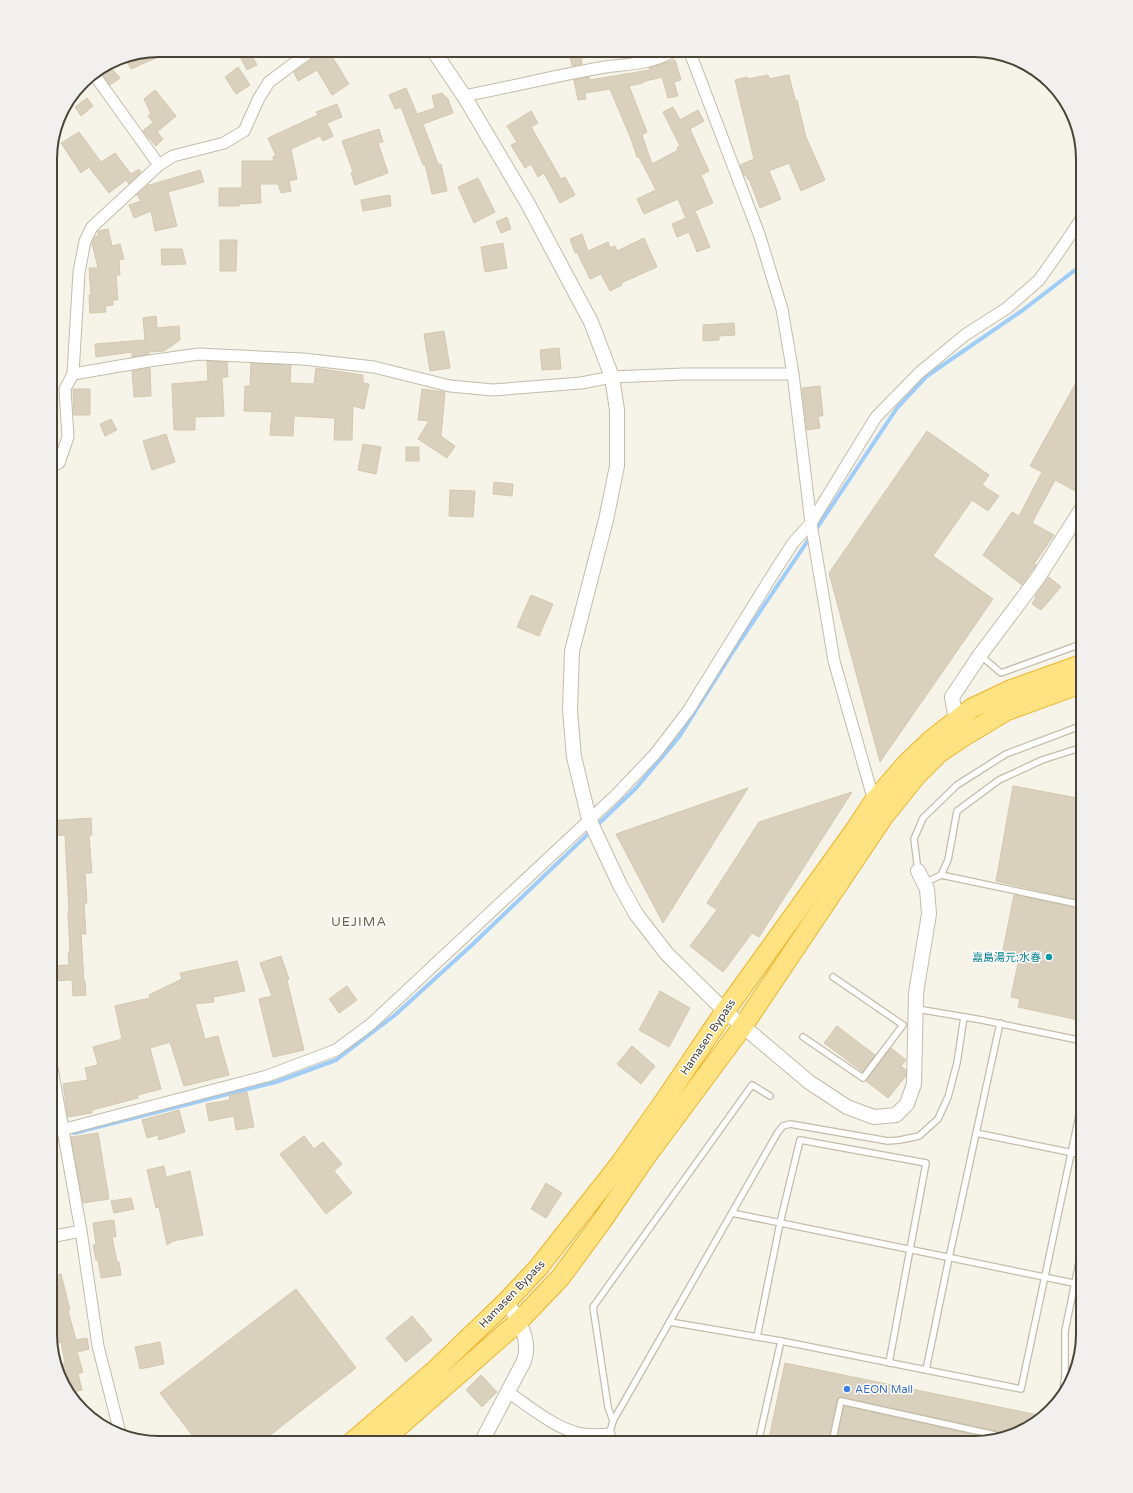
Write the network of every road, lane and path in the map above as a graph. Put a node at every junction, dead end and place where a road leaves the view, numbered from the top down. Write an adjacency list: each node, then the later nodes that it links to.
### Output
1 (303, 57): 7 (street)
2 (438, 57): 6 (street)
3 (661, 57): 6 (street)
4 (691, 57): 10 (street)
5 (96, 79): 7 (street)
6 (464, 96): 11 (street)
7 (159, 165): 9 (street)
8 (1076, 227): 14 (street)
9 (73, 374): 11 (street); 12 (street)
10 (793, 374): 11 (street); 14 (street)
11 (612, 377): 24 (street)
12 (57, 464)
13 (1076, 518): 16 (street)
14 (810, 523): 22 (street); 24 (street)
15 (1076, 646): 16 (lane)
16 (980, 655): 19 (street)
17 (1076, 666): 19 (highway, Hamasen Bypass)
18 (1076, 686): 19 (highway, Hamasen Bypass)
19 (961, 728): 22 (highway, Hamasen Bypass); 23 (highway, Hamasen Bypass)
20 (1076, 728): 26 (lane)
21 (1076, 749): 25 (lane)
22 (874, 801): 23 (street); 30 (highway, Hamasen Bypass)
23 (884, 816): 34 (highway, Hamasen Bypass)
24 (590, 819): 30 (street); 39 (street)
25 (941, 875): 26 (lane); 27 (lane)
26 (921, 877): 29 (street)
27 (1076, 904)
28 (833, 977): 33 (lane)
29 (914, 1009): 31 (lane); 33 (street)
30 (725, 1011): 34 (street); 54 (highway, Hamasen Bypass)
31 (964, 1017): 32 (lane); 45 (lane)
32 (1000, 1023): 36 (lane); 42 (lane)
33 (909, 1025): 34 (street); 35 (lane)
34 (743, 1026): 55 (highway, Hamasen Bypass)
35 (803, 1037)
36 (1076, 1039)
37 (57, 1096): 39 (street)
38 (770, 1096): 63 (lane)
39 (63, 1129): 41 (street); 47 (street)
40 (1076, 1129): 43 (lane)
41 (57, 1131)
42 (976, 1133): 43 (lane); 50 (lane)
43 (1071, 1152): 44 (lane); 51 (lane)
44 (1076, 1153)
45 (732, 1213): 46 (lane); 56 (lane)
46 (780, 1223): 49 (lane); 49 (lane); 57 (lane)
47 (80, 1231): 48 (street); 64 (street)
48 (57, 1236)
49 (911, 1250): 50 (lane); 59 (lane)
50 (949, 1258): 51 (lane); 60 (lane)
51 (1045, 1277): 53 (lane); 60 (lane)
52 (1076, 1278): 53 (lane)
53 (1075, 1283): 61 (lane)
54 (507, 1301): 55 (street); 66 (highway, Hamasen Bypass)
55 (518, 1322): 62 (street); 67 (highway, Hamasen Bypass)
56 (670, 1322): 57 (lane); 63 (lane)
57 (757, 1337): 58 (lane)
58 (781, 1341): 59 (lane); 71 (lane)
59 (889, 1362): 60 (lane)
60 (926, 1370)
61 (1064, 1380)
62 (508, 1392): 68 (street); 69 (street)
63 (613, 1422): 70 (lane)
64 (119, 1427)
65 (992, 1434): 72 (lane)
66 (359, 1436)
67 (388, 1436)
68 (485, 1436)
69 (603, 1436)
70 (609, 1436)
71 (760, 1436)
72 (833, 1436)

